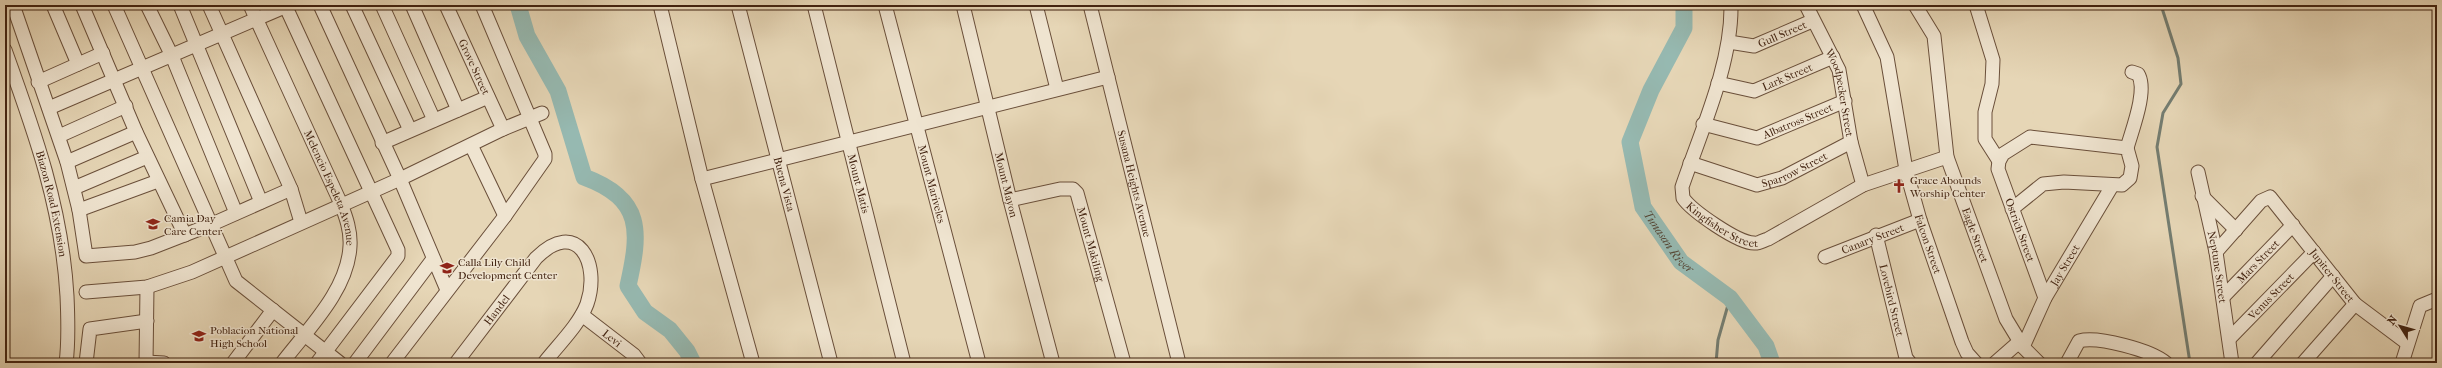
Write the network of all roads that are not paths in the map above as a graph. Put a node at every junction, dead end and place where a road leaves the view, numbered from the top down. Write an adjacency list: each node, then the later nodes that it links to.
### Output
1 (14, 5): 42 (street)
2 (53, 5): 37 (street)
3 (82, 5): 34 (street)
4 (114, 5): 38 (street)
5 (147, 5): 35 (street)
6 (180, 5): 32 (street)
7 (209, 5): 30 (street)
8 (250, 5): 28 (street, Melencio Espeleta Avenue)
9 (320, 5): 61 (street)
10 (352, 5): 57 (street)
11 (382, 5): 53 (street)
12 (412, 5): 50 (street)
13 (446, 5): 45 (street, Grove Street)
14 (482, 5): 52 (street)
15 (660, 5): 74 (street)
16 (738, 5): 67 (street, Buena Vista)
17 (814, 5): 62 (street, Mount Matis)
18 (885, 5): 55 (street, Mount Mariveles)
19 (963, 5): 49 (street, Mount Mayon)
20 (1036, 5): 44 (street)
21 (1090, 5): 40 (street, Susana Heights Avenue)
22 (1731, 5): 31 (street, Kingfisher Street)
23 (1806, 5): 29 (street, Woodpecker Street)
24 (1863, 5): 71 (street, Falcon Street)
25 (1915, 5): 66 (street, Eagle Street)
26 (1976, 5): 68 (street)
27 (287, 6): 28 (street); 80 (street)
28 (257, 18): 30 (street); 84 (street, Melencio Espeleta Avenue)
29 (1812, 21): 31 (street, Gull Street); 36 (street, Woodpecker Street)
30 (222, 34): 32 (street); 79 (street)
31 (1729, 42): 43 (street, Kingfisher Street)
32 (198, 45): 35 (street); 83 (street)
33 (5, 50): 118 (street, Biazon Road Extension)
34 (103, 53): 37 (street); 41 (street)
35 (172, 56): 38 (street); 87 (street)
36 (1833, 57): 43 (street, Lark Street); 46 (street, Woodpecker Street)
37 (78, 64): 42 (street)
38 (144, 69): 41 (street); 91 (street)
39 (2132, 72): 64 (street)
40 (1108, 77): 44 (street); 136 (street, Susana Heights Avenue)
41 (114, 80): 47 (street); 48 (street)
42 (38, 82): 48 (street)
43 (1718, 83): 54 (street, Kingfisher Street)
44 (1058, 89): 49 (street)
45 (488, 97): 50 (street); 56 (street, Grove Street)
46 (1845, 101): 54 (street, Albatross Street); 60 (street, Woodpecker Street)
47 (126, 106): 58 (street); 59 (street)
48 (49, 108): 59 (street)
49 (987, 108): 55 (street); 82 (street, Mount Mayon)
50 (458, 110): 53 (street)
51 (542, 113): 52 (street)
52 (530, 119): 56 (street); 88 (street)
53 (434, 120): 57 (street)
54 (1703, 124): 70 (street, Kingfisher Street)
55 (916, 125): 62 (street); 133 (street, Mount Mariveles)
56 (503, 129): 63 (street)
57 (410, 130): 61 (street)
58 (136, 132): 65 (street); 69 (street)
59 (59, 136): 69 (street)
60 (1852, 142): 70 (street, Sparrow Street); 76 (street, Woodpecker Street)
61 (382, 143): 73 (street)
62 (850, 143): 67 (street); 132 (street, Mount Matis)
63 (471, 145): 73 (street); 88 (street)
64 (2127, 148): 68 (street); 77 (street)
65 (147, 157): 75 (street); 78 (street)
66 (1947, 157): 71 (street, Kingfisher Street); 115 (street, Eagle Street)
67 (780, 159): 74 (street); 131 (street, Buena Vista)
68 (1999, 161): 85 (street, Ostrich Street)
69 (67, 162): 78 (street)
70 (1690, 163): 76 (street, Kingfisher Street)
71 (1906, 170): 76 (street, Kingfisher Street); 89 (street, Falcon Street)
72 (2198, 172): 81 (street, Neptune Street)
73 (400, 179): 80 (street); 100 (street)
74 (702, 179): 130 (street)
75 (158, 181): 86 (street); 94 (street)
76 (1863, 185)
77 (2112, 186): 85 (street); 106 (street, Jay Street)
78 (74, 188): 86 (street)
79 (290, 189): 83 (street); 90 (street)
80 (370, 192): 84 (street); 116 (street)
81 (2202, 196): 93 (street); 96 (street, Neptune Street)
82 (1010, 200): 134 (street, Mount Mayon); 135 (street, Mount Makiling)
83 (261, 202): 87 (street)
84 (341, 204): 90 (street); 112 (street, Melencio Espeleta Avenue)
85 (2012, 209): 106 (street, Ostrich Street)
86 (79, 210): 94 (street)
87 (236, 213): 91 (street)
88 (505, 216): 103 (street)
89 (1920, 220): 95 (street, Canary Street); 138 (street, Falcon Street)
90 (301, 222): 98 (street)
91 (210, 225): 94 (street); 98 (street)
92 (2293, 225): 93 (street, Jupiter Street); 97 (street, Jupiter Street); 105 (street, Mars Street)
93 (2236, 230): 96 (street)
94 (185, 235)
95 (1876, 235): 99 (street, Canary Street); 137 (street, Lovebird Street)
96 (2216, 252): 105 (street, Neptune Street)
97 (2314, 252): 101 (street, Jupiter Street); 113 (street, Venus Street)
98 (224, 256): 102 (street); 109 (street)
99 (1825, 257)
100 (433, 259): 103 (street); 125 (street)
101 (2333, 276): 108 (street, Jupiter Street); 144 (street)
102 (147, 287): 104 (street); 111 (street)
103 (446, 290): 126 (street)
104 (86, 292)
105 (2222, 297): 113 (street, Neptune Street)
106 (2045, 298): 115 (street, Jay Street)
107 (2437, 299): 114 (street)
108 (2355, 304): 114 (street, Jupiter Street); 145 (street)
109 (272, 310): 112 (street); 121 (street)
110 (582, 315): 127 (street, Handel); 128 (street); 129 (street, Levi)
111 (147, 321): 117 (street); 119 (street)
112 (304, 335): 116 (street); 122 (street, Melencio Espeleta Avenue)
113 (2229, 339): 143 (street, Neptune Street)
114 (2407, 343): 146 (street)
115 (2021, 344): 139 (street); 140 (street, Eagle Street)
116 (326, 352): 123 (street); 124 (street)
117 (146, 362): 120 (street)
118 (66, 363)
119 (86, 363)
120 (164, 363)
121 (233, 363)
122 (282, 363)
123 (317, 363)
124 (340, 363)
125 (355, 363)
126 (392, 363)
127 (456, 363)
128 (544, 363)
129 (640, 363)
130 (753, 363)
131 (831, 363)
132 (904, 363)
133 (979, 363)
134 (1053, 363)
135 (1124, 363)
136 (1179, 363)
137 (1910, 363)
138 (1976, 363)
139 (1995, 363)
140 (2039, 363)
141 (2067, 363): 142 (street)
142 (2166, 363)
143 (2232, 363)
144 (2257, 363)
145 (2303, 363)
146 (2402, 363)

